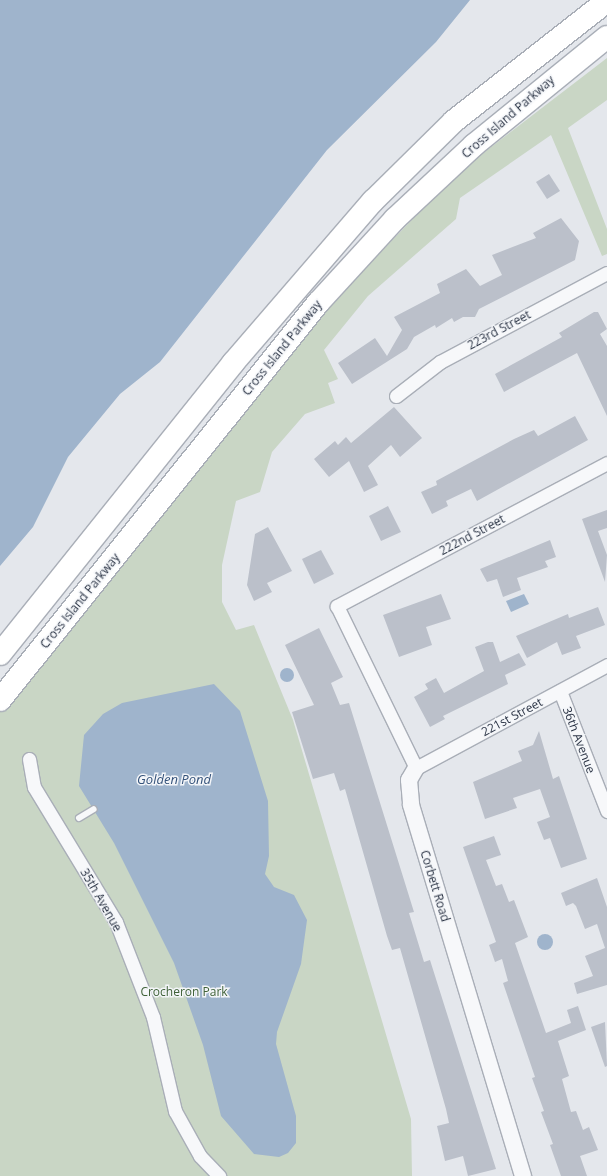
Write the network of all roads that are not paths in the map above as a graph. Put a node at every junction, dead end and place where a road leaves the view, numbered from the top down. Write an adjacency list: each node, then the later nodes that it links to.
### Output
1 (607, 0): 6 (highway)
2 (607, 37): 9 (highway, Cross Island Parkway)
3 (607, 273): 4 (street, 223rd Street)
4 (396, 396)
5 (607, 463): 11 (street, 222nd Street)
6 (0, 654)
7 (607, 665): 8 (street, 221st Street)
8 (560, 691): 11 (street, 221st Street); 13 (street, 36th Avenue)
9 (0, 700)
10 (29, 759): 15 (street, 35th Avenue)
11 (416, 768): 16 (street, Corbett Road)
12 (94, 809): 14 (lane)
13 (607, 811)
14 (79, 818)
15 (219, 1176)
16 (523, 1176)

